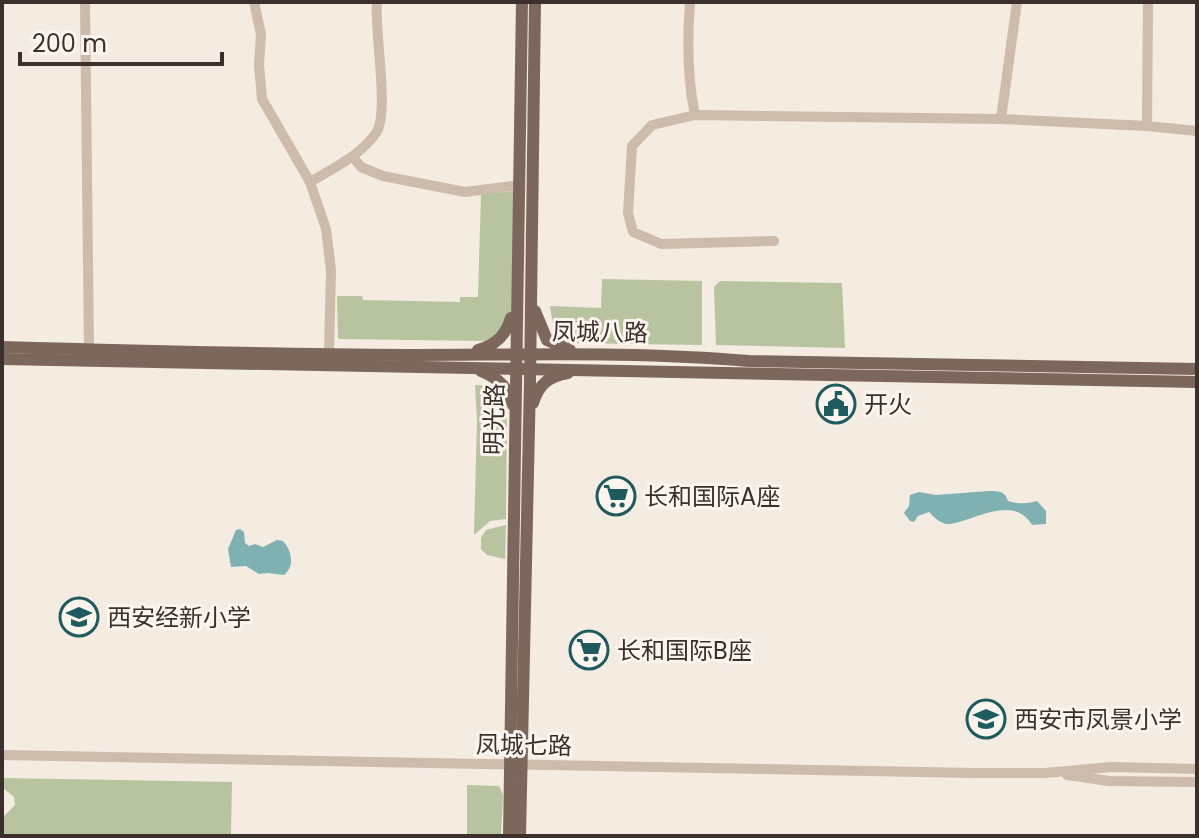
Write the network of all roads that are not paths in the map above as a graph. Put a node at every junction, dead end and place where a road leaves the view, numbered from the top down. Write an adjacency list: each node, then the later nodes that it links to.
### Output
1 (85, 2): 20 (street)
2 (254, 2): 14 (street)
3 (377, 2): 13 (street)
4 (522, 2): 15 (main road, 明光路)
5 (535, 2): 18 (main road, 明光路)
6 (690, 2): 9 (street)
7 (1017, 2): 10 (street)
8 (1148, 2): 11 (street)
9 (695, 115): 10 (street); 16 (street)
10 (1001, 119): 11 (street)
11 (1147, 126): 12 (street)
12 (1197, 131)
13 (353, 157): 14 (street); 15 (street)
14 (310, 182): 22 (street)
15 (520, 185): 17 (main road, 明光路)
16 (774, 241)
17 (516, 299): 21 (main road, 明光路); 25 (main road)
18 (531, 299): 21 (main road, 明光路); 23 (main road)
19 (2, 347): 20 (main road, 凤城八路)
20 (89, 350): 22 (main road, 凤城八路)
21 (524, 353): 23 (main road, 凤城八路); 25 (main road, 凤城八路); 26 (main road, 明光路)
22 (329, 354): 25 (main road, 凤城八路)
23 (589, 354): 27 (main road, 凤城八路)
24 (2, 359): 25 (main road, 凤城八路)
25 (462, 360): 26 (main road, 凤城八路); 30 (main road)
26 (524, 369): 28 (main road, 凤城八路); 30 (main road, 明光路)
27 (1197, 369)
28 (590, 370): 29 (main road, 凤城八路); 30 (main road)
29 (1197, 382)
30 (523, 418): 32 (main road, 明光路)
31 (2, 755): 32 (street, 凤城七路)
32 (516, 765): 34 (street, 凤城七路); 36 (main road, 明光路); 37 (main road, 明光路)
33 (1197, 769): 34 (street, 凤城七路)
34 (1045, 773): 35 (street, 凤城七路)
35 (1197, 782)
36 (509, 836)
37 (520, 836)

